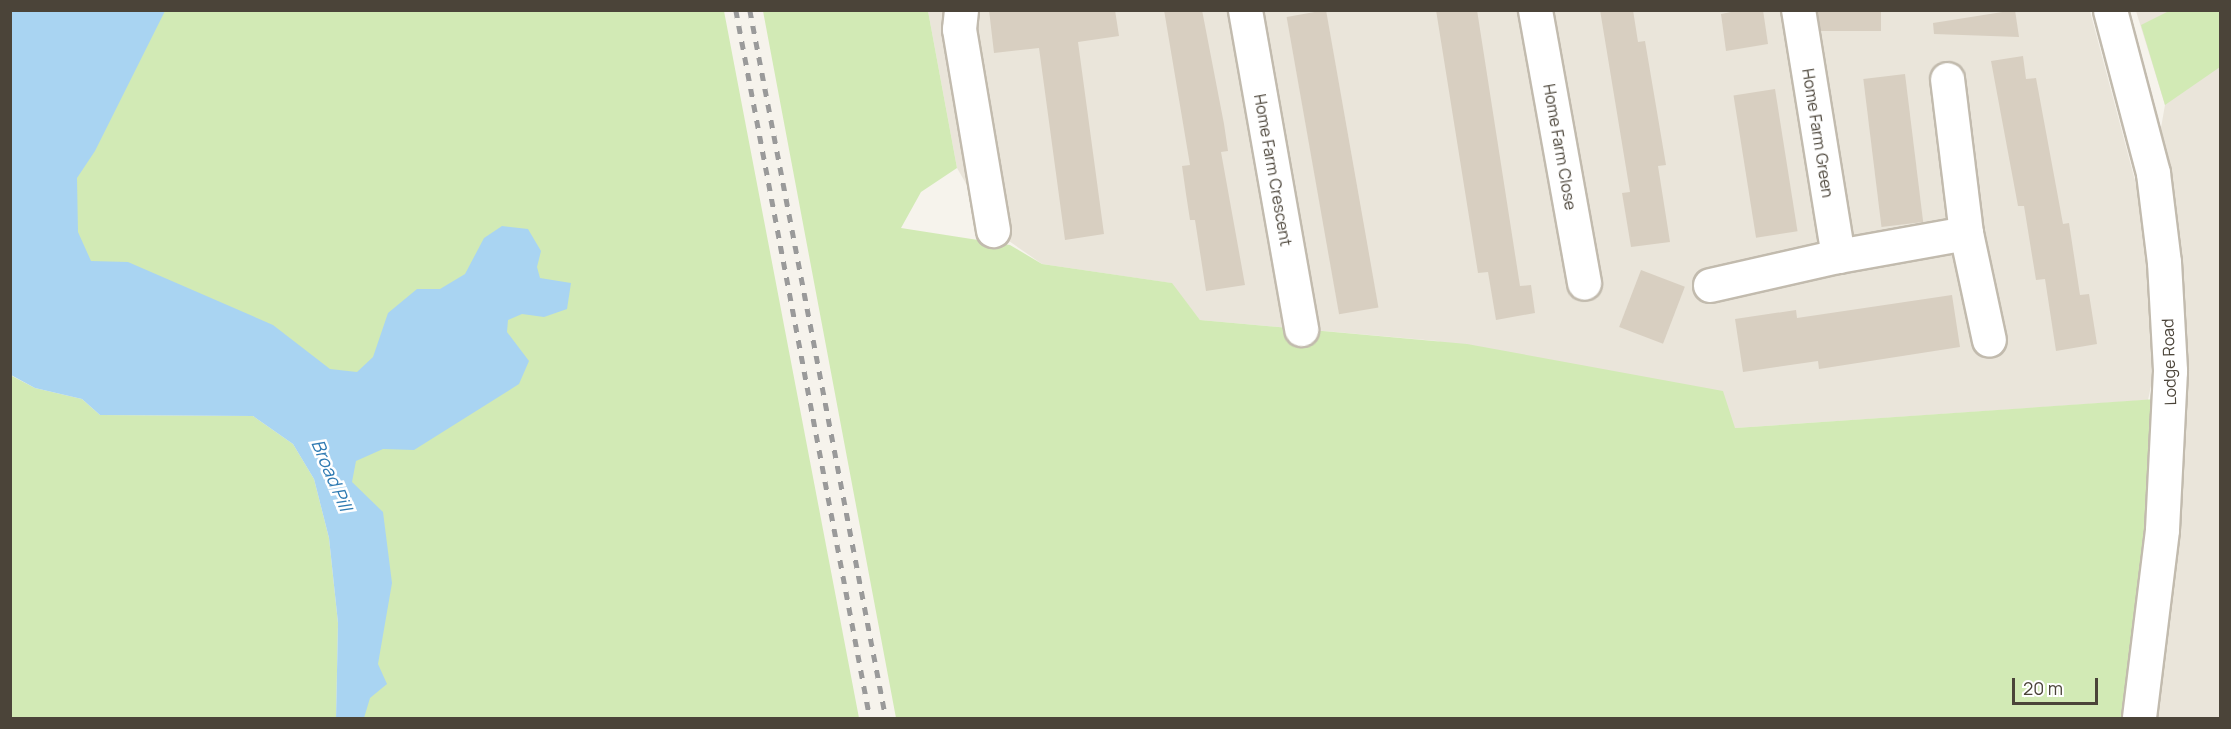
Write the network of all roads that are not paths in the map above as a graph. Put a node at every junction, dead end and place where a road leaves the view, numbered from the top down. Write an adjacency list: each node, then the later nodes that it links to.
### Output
1 (961, 10): 7 (street)
2 (1245, 10): 12 (street, Home Farm Crescent)
3 (1534, 10): 10 (street, Home Farm Close)
4 (1798, 10): 9 (street, Home Farm Green)
5 (2110, 10): 14 (street, Lodge Road)
6 (1947, 79): 8 (street)
7 (993, 230)
8 (1966, 233): 9 (street); 13 (street)
9 (1838, 256): 11 (street)
10 (1584, 284)
11 (1710, 285)
12 (1301, 329)
13 (1989, 340)
14 (2139, 718)

